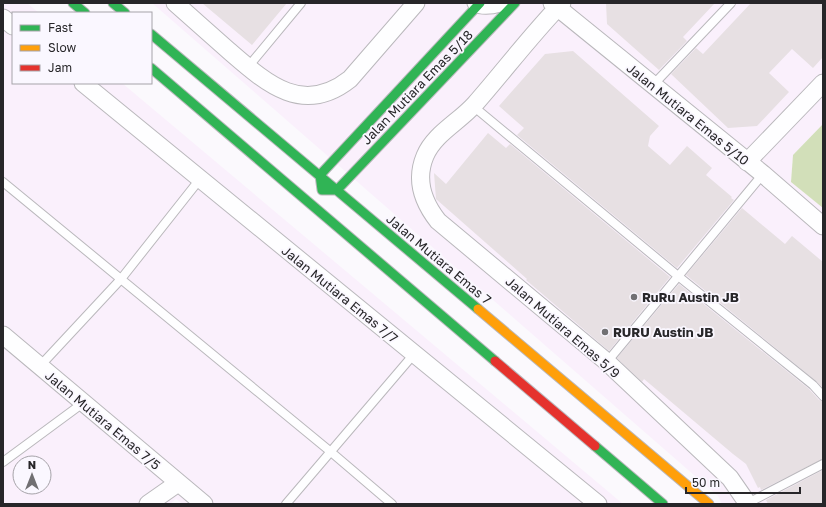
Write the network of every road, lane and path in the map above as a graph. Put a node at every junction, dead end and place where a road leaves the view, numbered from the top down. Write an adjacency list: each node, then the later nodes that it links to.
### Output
1 (73, 3): 11 (street)
2 (113, 3): 12 (street)
3 (175, 3): 16 (street)
4 (301, 3): 16 (lane)
5 (416, 3): 16 (street)
6 (500, 3): 9 (street)
7 (516, 3): 28 (street, Jalan Mutiara Emas 5/18)
8 (731, 3): 20 (lane)
9 (478, 4): 24 (street, Jalan Mutiara Emas 5/18)
10 (557, 4): 20 (street, Jalan Mutiara Emas 5/10); 21 (street, Jalan Mutiara Emas 5/9)
11 (84, 12)
12 (124, 12)
13 (3, 18): 14 (street)
14 (12, 25)
15 (152, 35): 24 (street, Jalan Mutiara Emas 7)
16 (248, 67)
17 (152, 69): 27 (street)
18 (823, 83): 22 (street)
19 (83, 84): 25 (street, Jalan Mutiara Emas 7/7)
20 (652, 85): 22 (street, Jalan Mutiara Emas 5/10)
21 (473, 106): 32 (lane); 36 (street, Jalan Mutiara Emas 5/9)
22 (747, 162): 23 (street, Jalan Mutiara Emas 5/10)
23 (763, 174): 31 (street, Jalan Mutiara Emas 5/10); 32 (lane)
24 (320, 176): 28 (street, Jalan Mutiara Emas 7); 29 (street)
25 (200, 179): 33 (lane); 35 (street, Jalan Mutiara Emas 7/7)
26 (3, 182): 33 (lane)
27 (286, 182): 29 (street); 30 (street)
28 (337, 190): 29 (street); 50 (street, Jalan Mutiara Emas 7)
29 (323, 199): 30 (street)
30 (330, 220): 49 (street)
31 (823, 226)
32 (678, 276): 36 (lane); 38 (lane)
33 (121, 279): 37 (lane); 40 (lane)
34 (3, 336): 37 (street, Jalan Mutiara Emas 7/5)
35 (414, 354): 40 (lane); 48 (street, Jalan Mutiara Emas 7/7)
36 (606, 362): 51 (street, Jalan Mutiara Emas 5/9)
37 (40, 366): 39 (street, Jalan Mutiara Emas 7/5)
38 (823, 396)
39 (83, 403): 41 (lane); 43 (street, Jalan Mutiara Emas 7/5)
40 (331, 452): 46 (lane); 47 (lane)
41 (3, 462)
42 (823, 464): 51 (lane)
43 (178, 483): 44 (street); 45 (street, Jalan Mutiara Emas 7/5)
44 (148, 504)
45 (204, 504)
46 (286, 504)
47 (392, 504)
48 (598, 504)
49 (663, 504)
50 (709, 504)
51 (748, 504)

